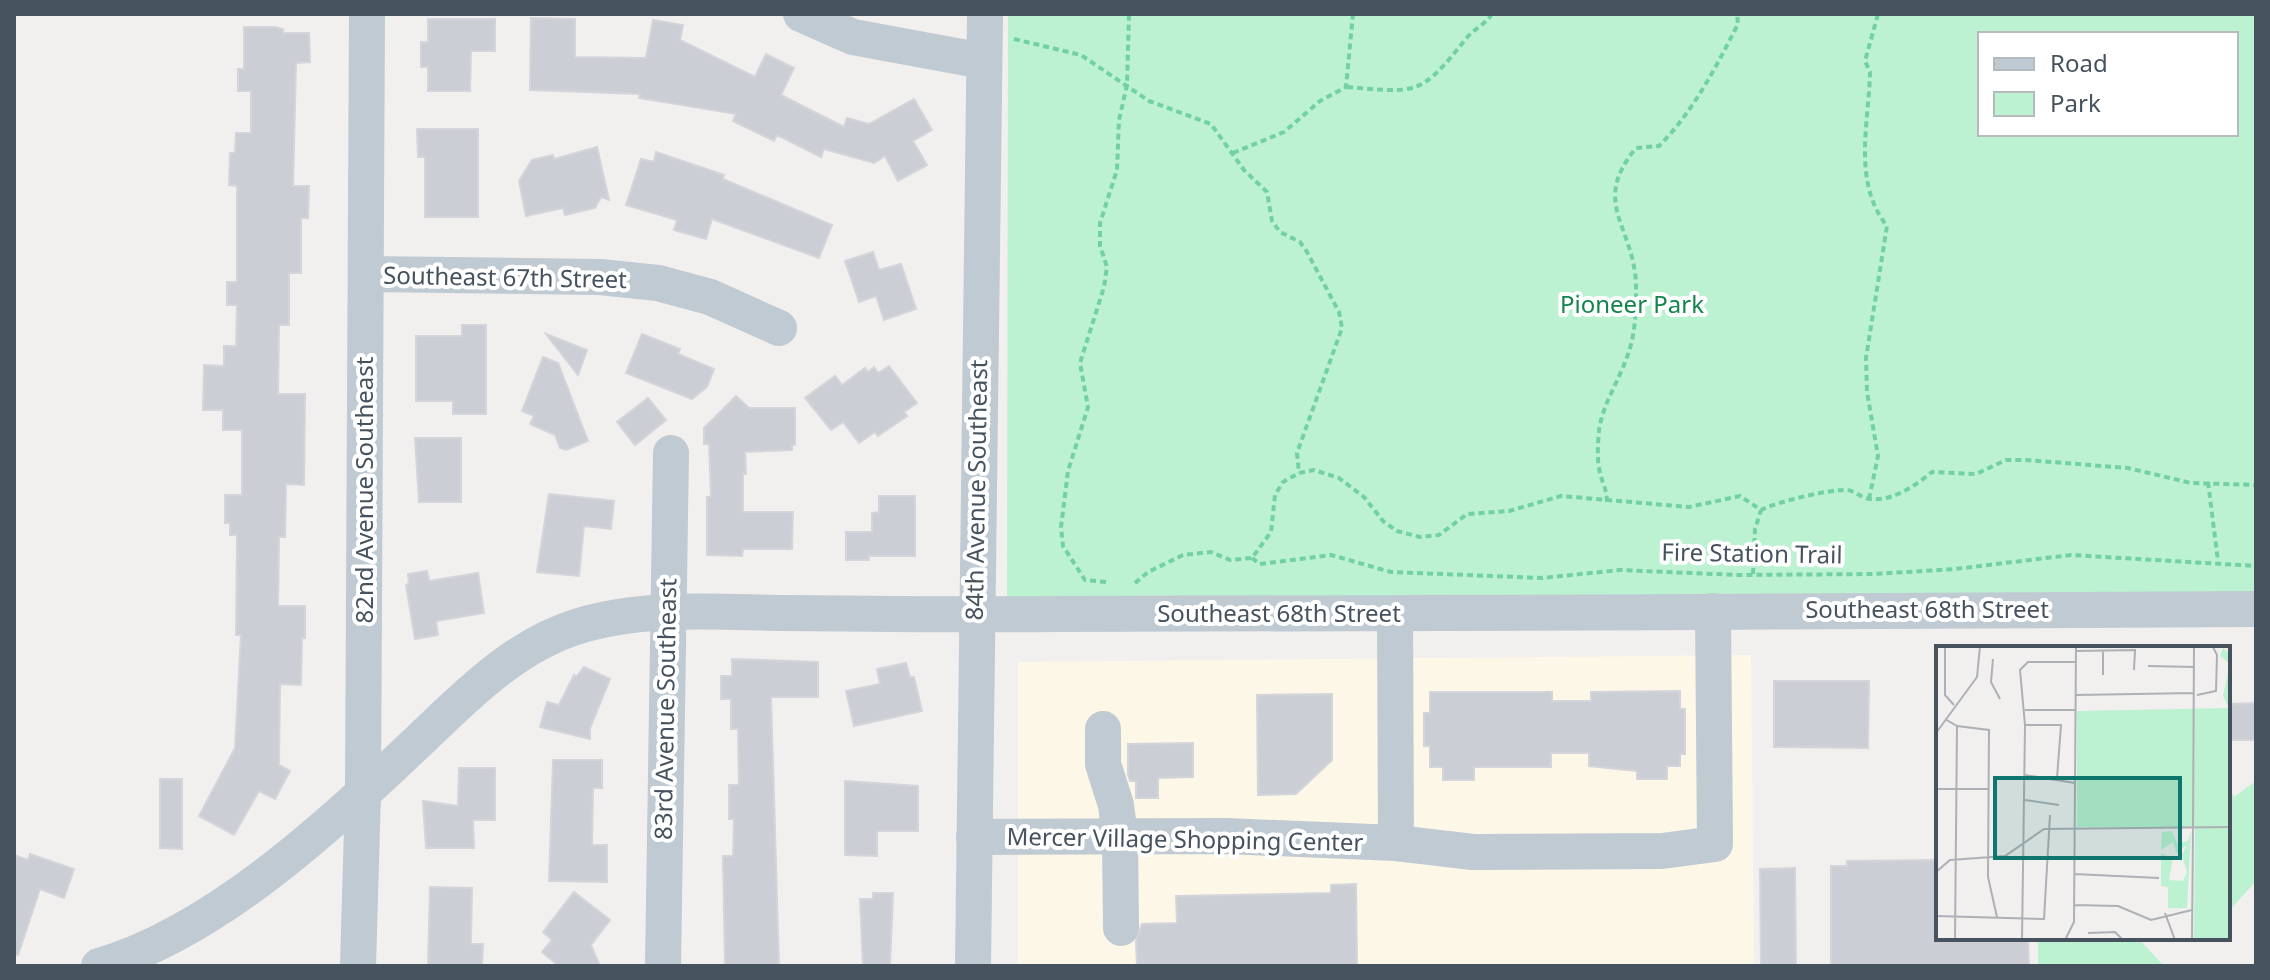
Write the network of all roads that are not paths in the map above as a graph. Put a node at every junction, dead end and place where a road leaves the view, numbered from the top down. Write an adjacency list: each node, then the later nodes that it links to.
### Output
1 (367, 14): 4 (street, 82nd Avenue Southeast)
2 (801, 14): 3 (street)
3 (984, 37): 11 (street, 84th Avenue Southeast)
4 (366, 274): 5 (street, Southeast 67th Street); 13 (street, 82nd Avenue Southeast)
5 (779, 328)
6 (671, 453): 9 (street, 83rd Avenue Southeast)
7 (2256, 609): 8 (street, Southeast 68th Street)
8 (1713, 611): 10 (street, Southeast 68th Street); 16 (street, Mercer Village Shopping Center)
9 (667, 612): 11 (street, Southeast 68th Street); 13 (street, Southeast 68th Street); 20 (street, 83rd Avenue Southeast)
10 (1395, 614): 11 (street, Southeast 68th Street); 16 (street, Mercer Village Shopping Center)
11 (975, 615): 15 (street, 84th Avenue Southeast)
12 (1103, 729): 14 (street)
13 (363, 793): 18 (street, Southeast 68th Street); 19 (street, 82nd Avenue Southeast)
14 (1120, 836): 15 (street, Mercer Village Shopping Center); 16 (street, Mercer Village Shopping Center); 17 (street)
15 (974, 837): 21 (street, 84th Avenue Southeast)
16 (1396, 843)
17 (1121, 928)
18 (99, 966)
19 (358, 966)
20 (663, 966)
21 (973, 966)

